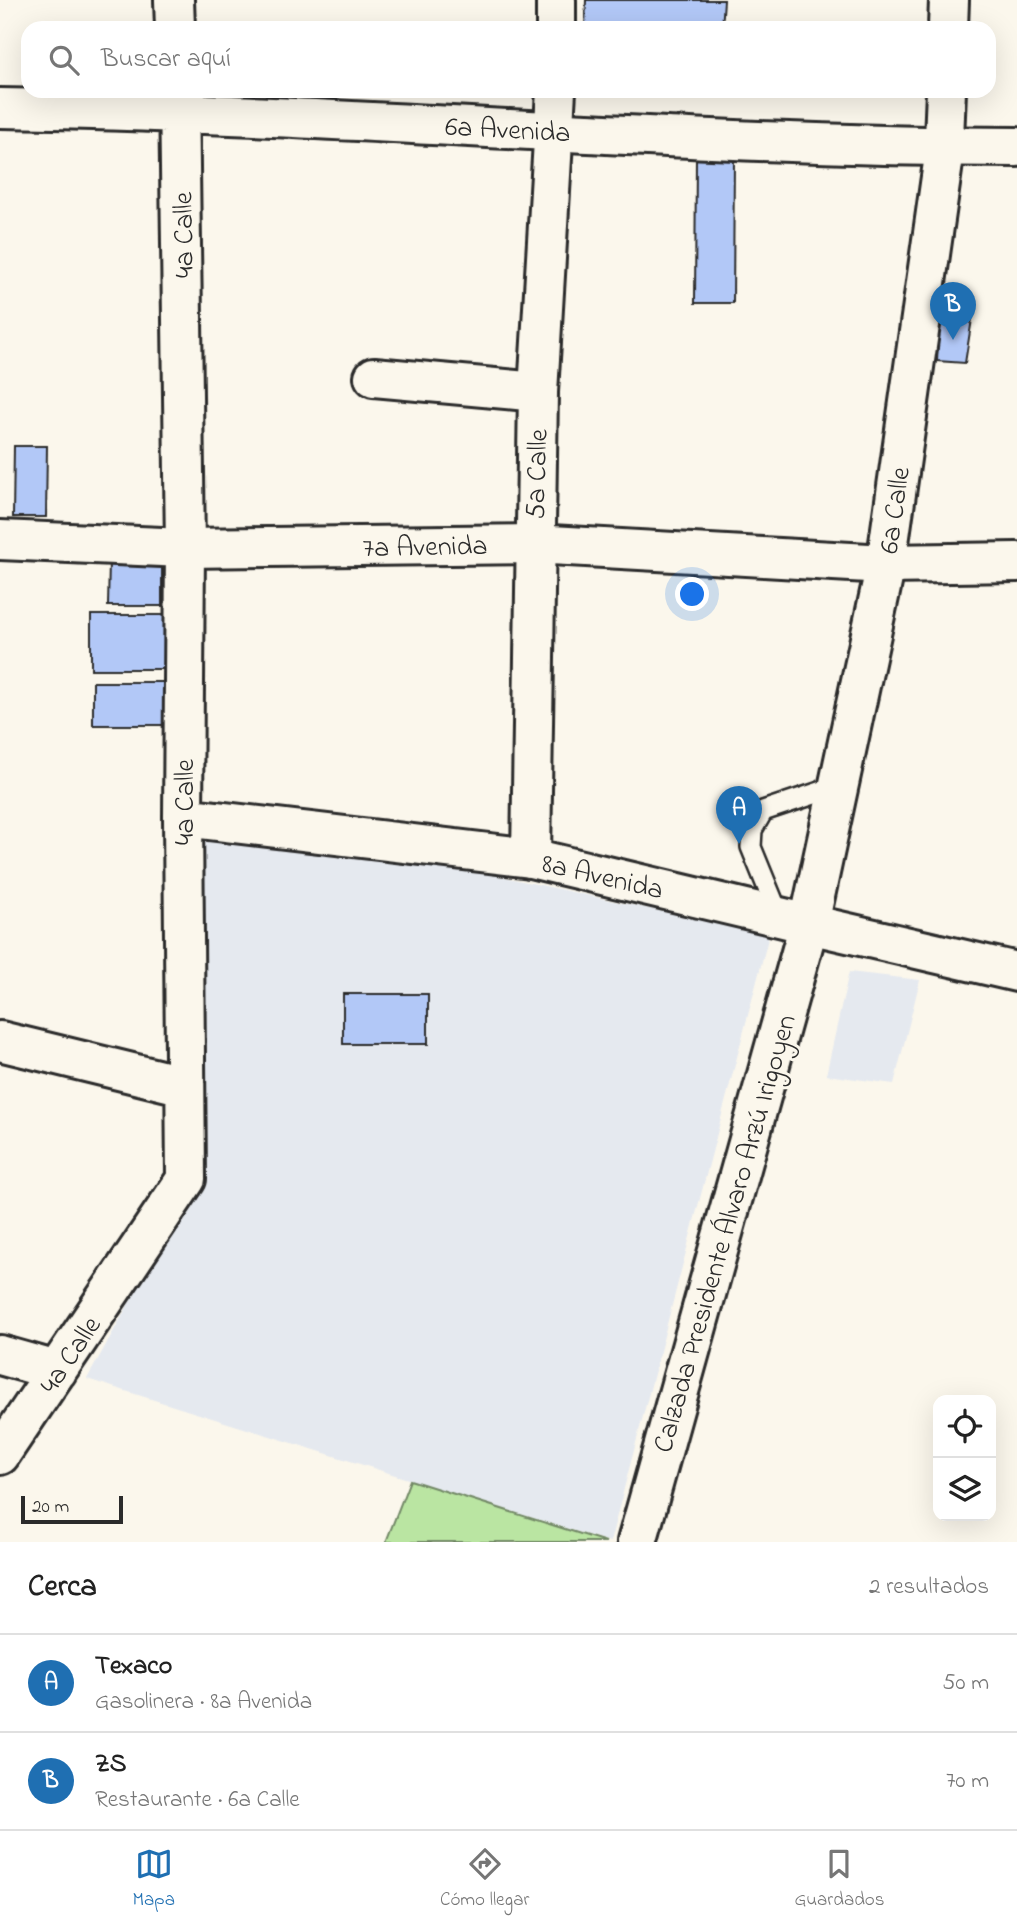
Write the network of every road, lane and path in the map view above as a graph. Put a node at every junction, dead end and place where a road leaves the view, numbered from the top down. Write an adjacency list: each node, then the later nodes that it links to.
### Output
1 (174, 0): 4 (street)
2 (556, 0): 5 (street)
3 (949, 0): 6 (street)
4 (175, 21)
5 (556, 21)
6 (948, 21)
7 (556, 98): 11 (street, 5a Calle)
8 (946, 98): 12 (street, 6a Calle)
9 (180, 101): 10 (street, 6a Avenida); 11 (street, 6a Avenida); 18 (street, 4a Calle)
10 (0, 108)
11 (555, 130): 12 (street, 6a Avenida); 15 (street, 5a Calle)
12 (944, 147): 13 (street, 6a Avenida); 20 (street, 6a Calle)
13 (1017, 147)
14 (374, 377): 15 (street)
15 (538, 391): 17 (street, 5a Calle)
16 (0, 540): 18 (street, 7a Avenida)
17 (533, 544): 18 (street, 7a Avenida); 20 (street, 7a Avenida); 23 (street, 5a Calle)
18 (185, 548): 22 (street, 4a Calle)
19 (1017, 562): 20 (street, 7a Avenida)
20 (886, 564): 21 (street, 6a Calle)
21 (838, 786): 24 (street, 6a Calle); 24 (lane)
22 (183, 817): 23 (street, 8a Avenida); 27 (street, 4a Calle)
23 (531, 858): 24 (street, 8a Avenida)
24 (794, 921): 25 (street, 8a Avenida); 31 (street, Calzada Presidente Álvaro Arzú Irigoyen)
25 (1017, 972)
26 (0, 1041): 27 (street)
27 (185, 1086): 29 (street, 4a Calle)
28 (0, 1355): 29 (street)
29 (57, 1371): 30 (street, 4a Calle)
30 (0, 1455)
31 (637, 1542)

